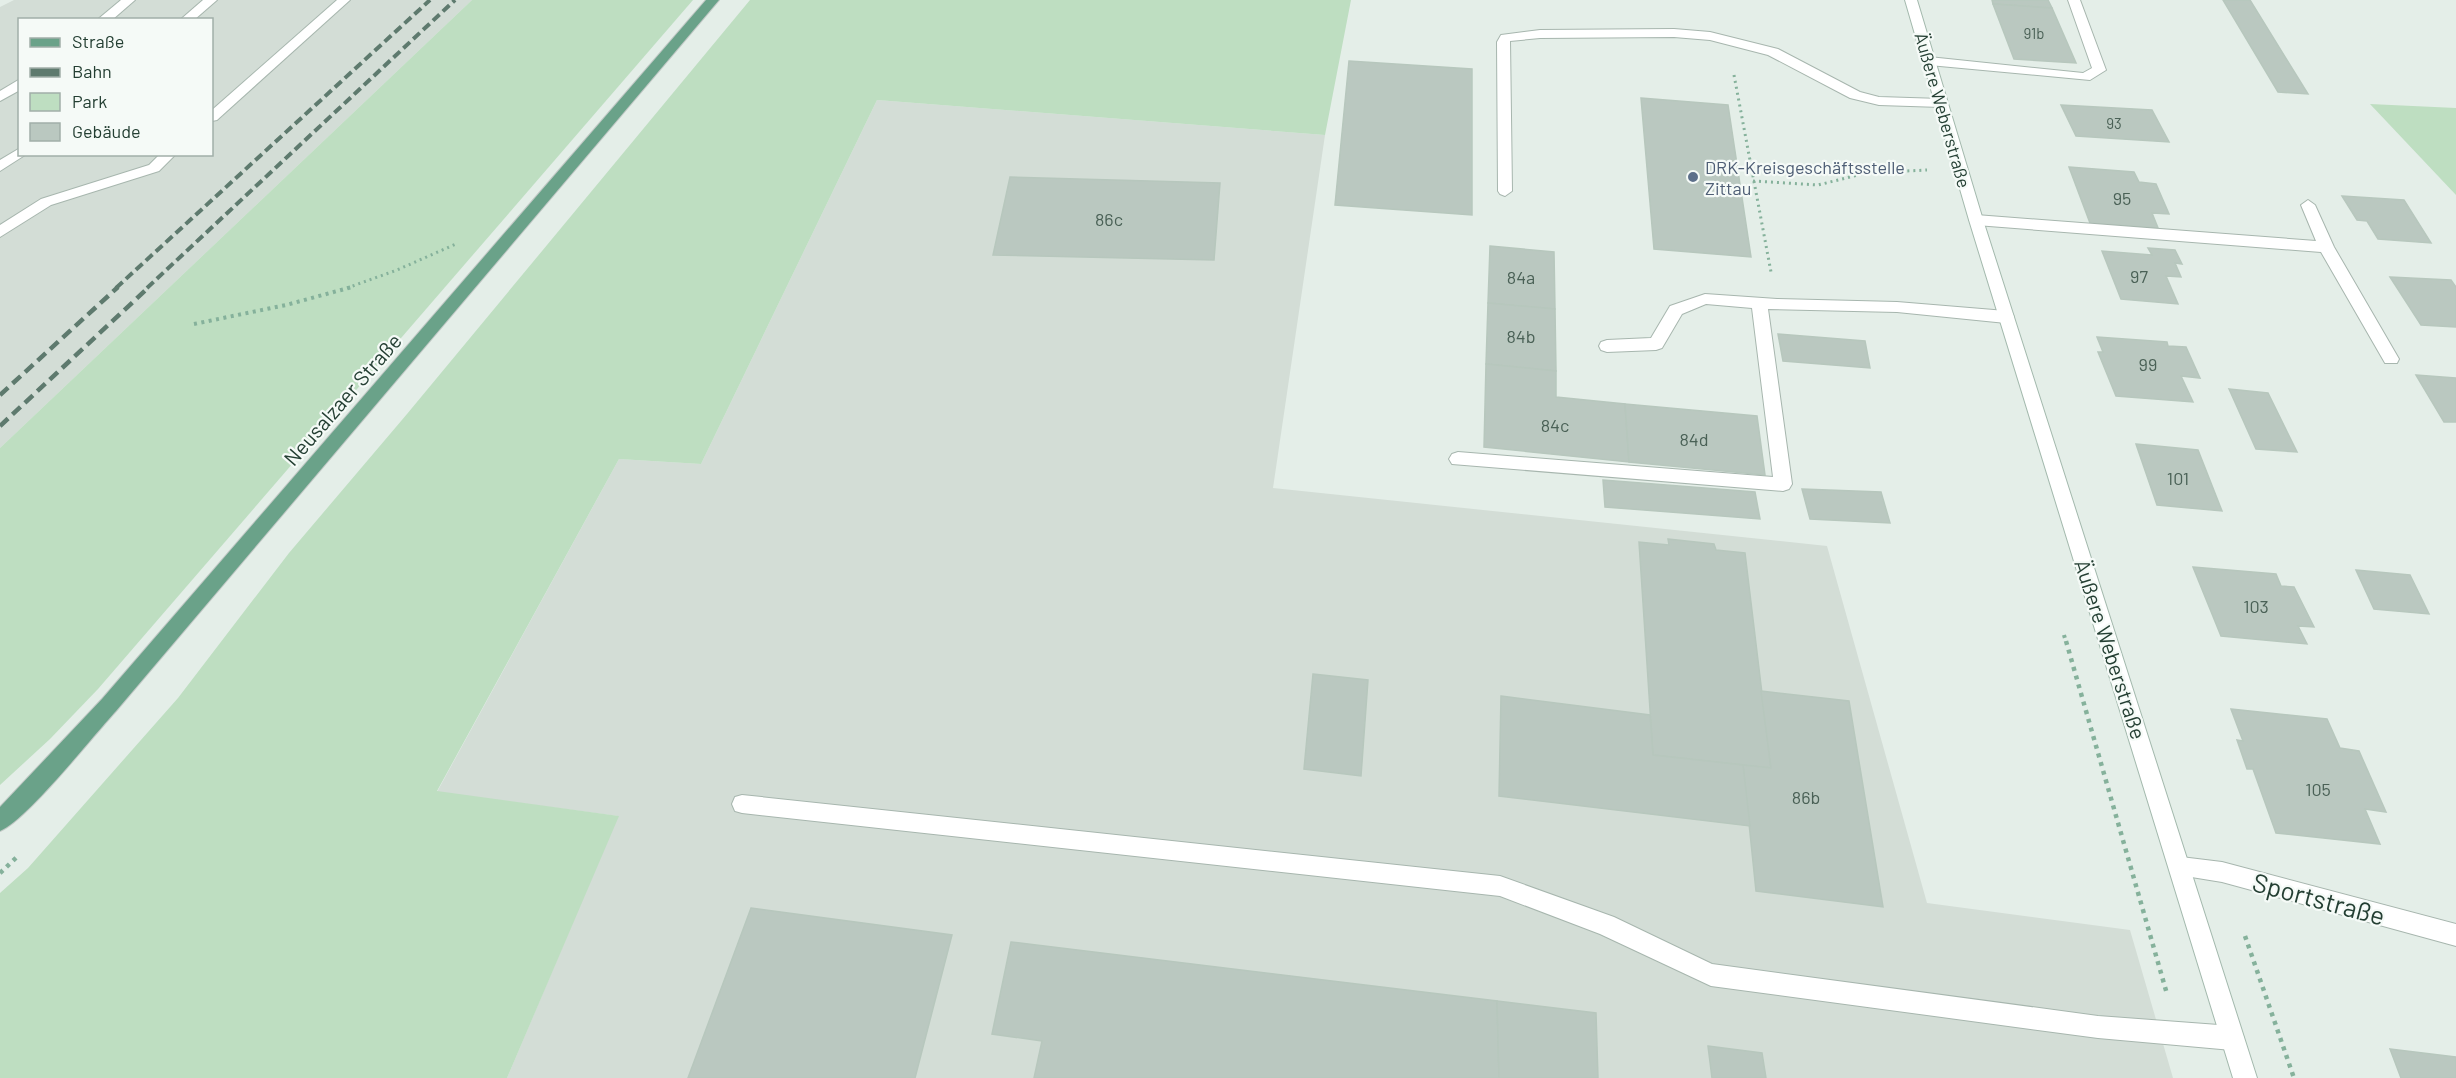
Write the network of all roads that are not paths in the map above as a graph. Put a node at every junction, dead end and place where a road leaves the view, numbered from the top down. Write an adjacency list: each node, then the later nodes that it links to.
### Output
1 (129, 0): 7 (main road)
2 (211, 0): 8 (main road)
3 (344, 0): 13 (main road)
4 (713, 0): 28 (main road, Neusalzaer Straße)
5 (1911, 0): 9 (main road, Äußere Weberstraße)
6 (2074, 0): 9 (main road)
7 (106, 18)
8 (188, 18)
9 (1929, 61): 12 (main road, Äußere Weberstraße)
10 (18, 84): 11 (main road)
11 (0, 97)
12 (1941, 103): 17 (main road); 19 (main road, Äußere Weberstraße)
13 (213, 116)
14 (18, 154): 16 (main road)
15 (167, 156): 20 (main road)
16 (0, 167)
17 (1505, 191)
18 (2308, 205): 21 (main road)
19 (1976, 220): 21 (main road); 23 (main road, Äußere Weberstraße)
20 (0, 232)
21 (2326, 247): 25 (main road)
22 (1759, 303): 23 (main road); 24 (main road); 26 (main road)
23 (2006, 317): 29 (main road, Äußere Weberstraße)
24 (1607, 346)
25 (2391, 359)
26 (1458, 459)
27 (742, 804): 31 (main road)
28 (0, 821)
29 (2181, 867): 30 (main road, Sportstraße); 31 (main road, Äußere Weberstraße)
30 (2456, 935)
31 (2232, 1038): 32 (main road, Äußere Weberstraße)
32 (2245, 1078)

